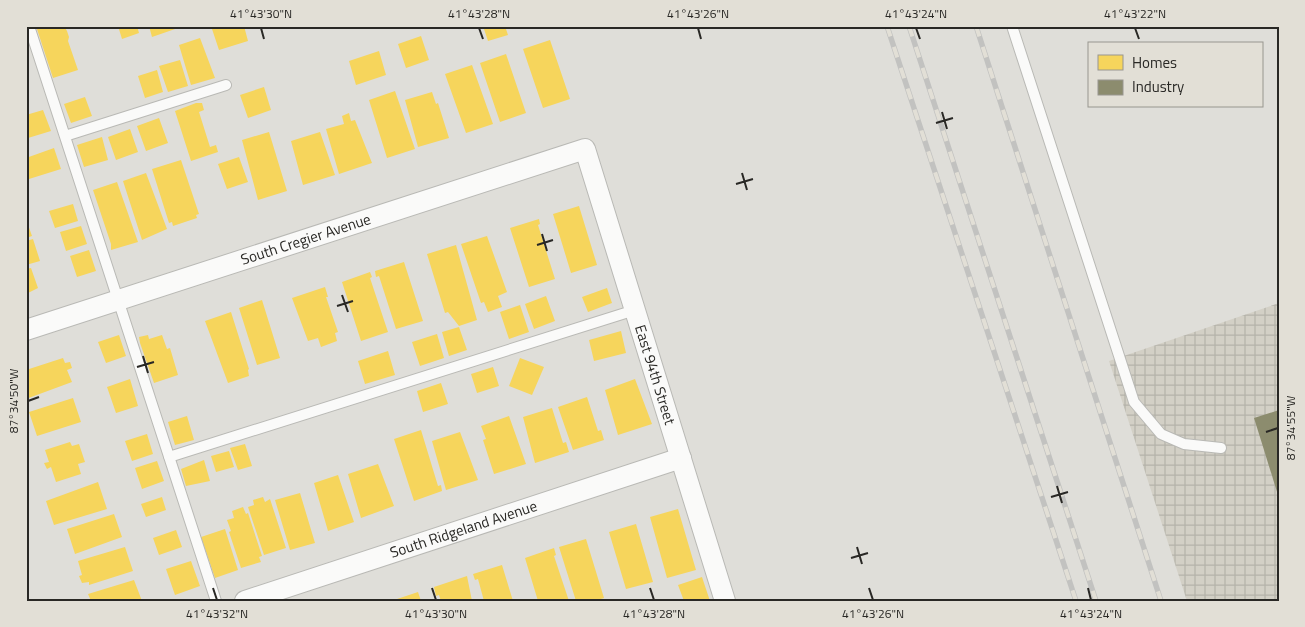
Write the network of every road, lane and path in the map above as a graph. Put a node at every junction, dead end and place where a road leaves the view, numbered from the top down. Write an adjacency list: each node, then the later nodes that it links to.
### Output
1 (29, 26): 4 (lane)
2 (1012, 26): 9 (lane)
3 (226, 85): 4 (lane)
4 (65, 136): 6 (lane)
5 (584, 149): 6 (street, South Cregier Avenue); 7 (street, East 94th Street)
6 (118, 300): 8 (street, South Cregier Avenue); 10 (lane)
7 (635, 310): 10 (lane); 11 (street, East 94th Street)
8 (26, 330)
9 (1221, 448)
10 (169, 457): 12 (lane)
11 (681, 458): 13 (street, South Ridgeland Avenue); 14 (street, East 94th Street)
12 (216, 601)
13 (245, 601)
14 (725, 601)

